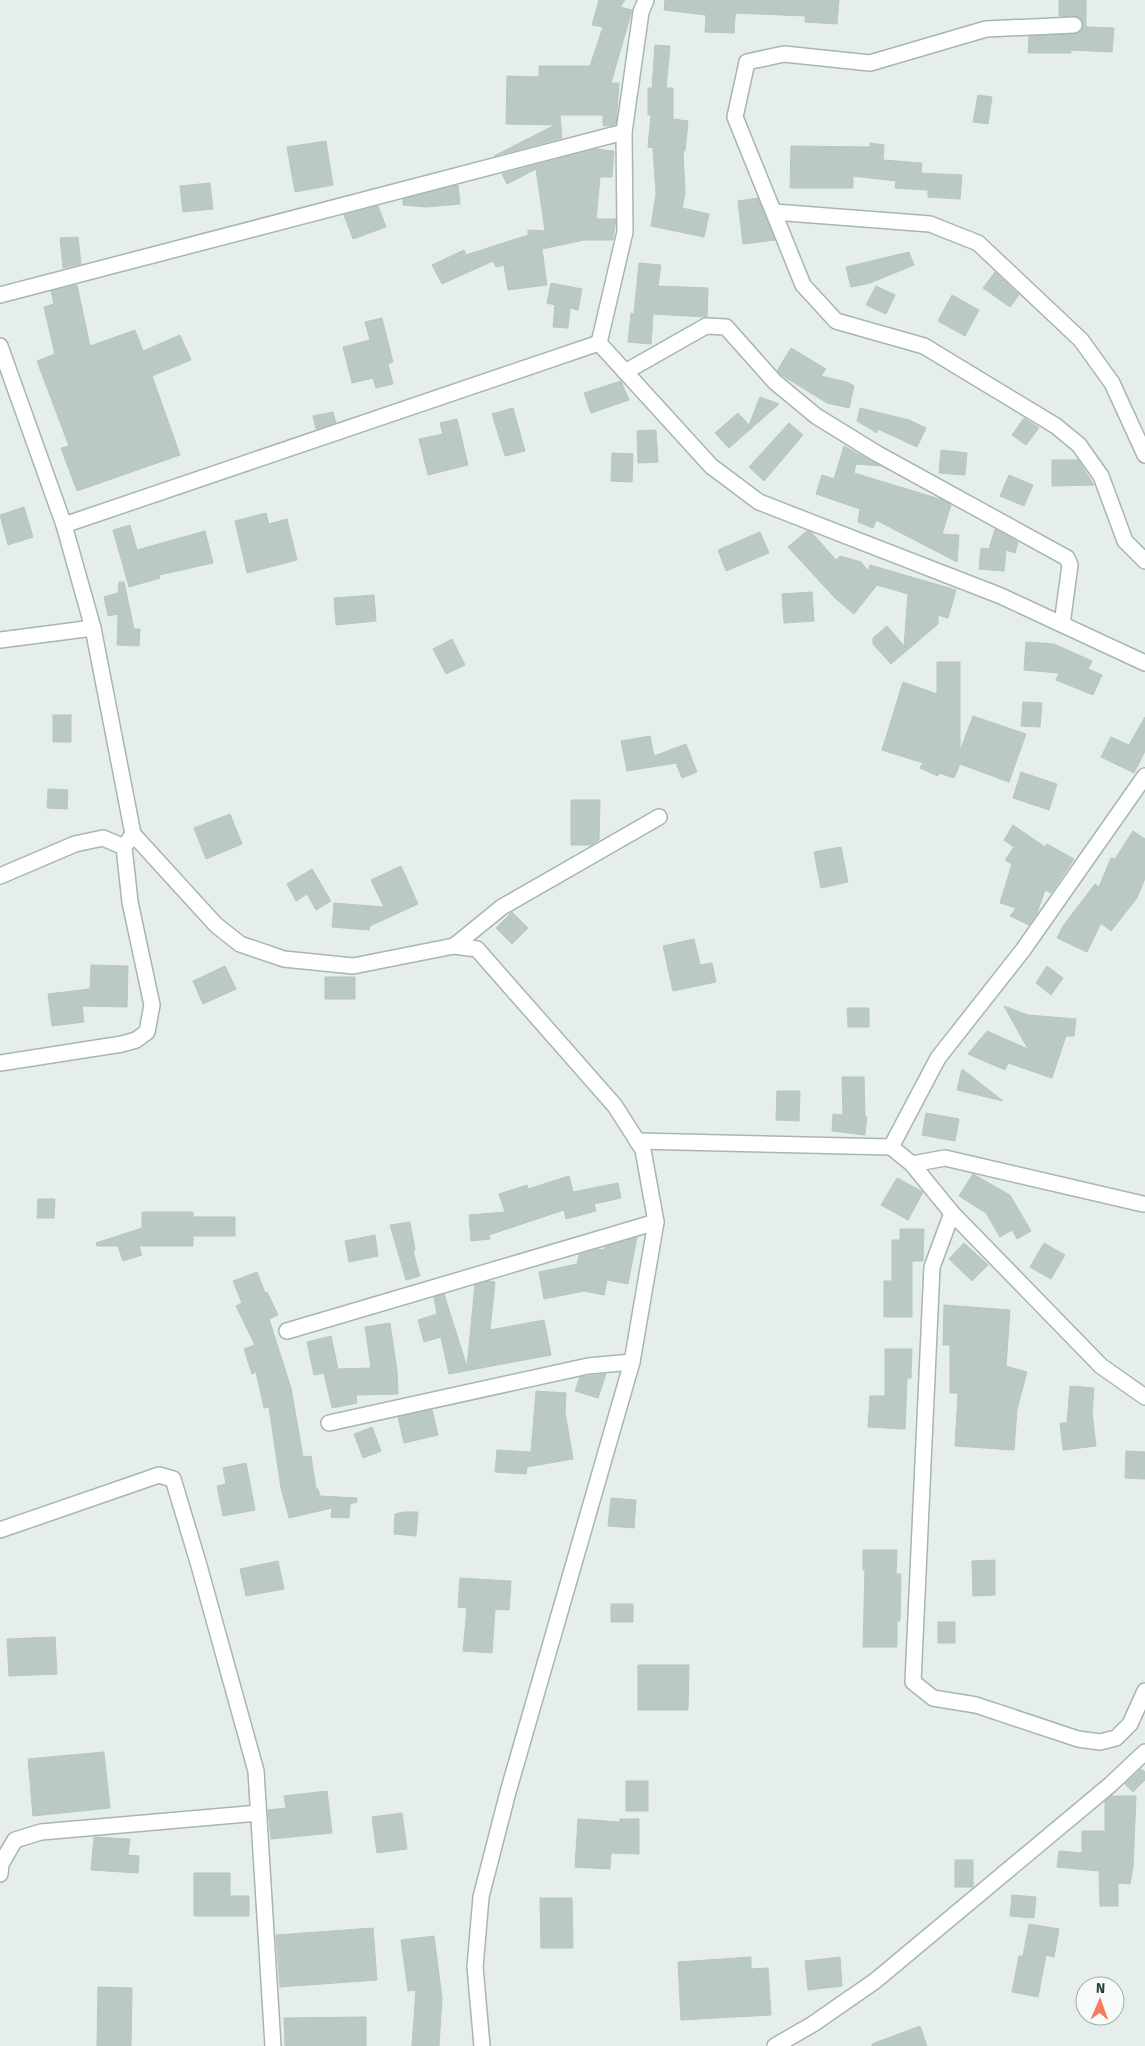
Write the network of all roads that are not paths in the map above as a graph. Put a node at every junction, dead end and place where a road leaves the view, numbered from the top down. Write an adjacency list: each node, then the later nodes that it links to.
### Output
1 (646, 0): 3 (street)
2 (1074, 25): 4 (street)
3 (624, 132): 5 (street); 6 (street)
4 (774, 212): 10 (street); 12 (street)
5 (0, 295)
6 (599, 343): 9 (street); 11 (street)
7 (0, 346): 8 (street)
8 (3, 365): 11 (street)
9 (626, 372): 13 (street); 13 (street)
10 (1145, 455)
11 (64, 525): 14 (street)
12 (1145, 561)
13 (1062, 624): 16 (street)
14 (93, 628): 15 (street); 19 (street)
15 (0, 640)
16 (1145, 663)
17 (1145, 776): 25 (street)
18 (659, 817): 22 (street)
19 (133, 834): 20 (street); 22 (street)
20 (124, 848): 21 (street); 23 (street)
21 (0, 876)
22 (454, 946): 24 (street)
23 (0, 1063)
24 (637, 1141): 25 (street); 29 (street)
25 (891, 1147): 26 (street)
26 (912, 1164): 27 (street); 28 (street)
27 (1143, 1204)
28 (952, 1213): 32 (street); 35 (street)
29 (656, 1222): 30 (street); 31 (street)
30 (287, 1331)
31 (632, 1362): 33 (street); 40 (street)
32 (1145, 1397)
33 (329, 1423)
34 (0, 1530): 37 (street)
35 (1145, 1691)
36 (1145, 1752): 41 (street)
37 (258, 1813): 38 (street); 39 (street)
38 (0, 1874)
39 (273, 2046)
40 (482, 2046)
41 (775, 2046)

